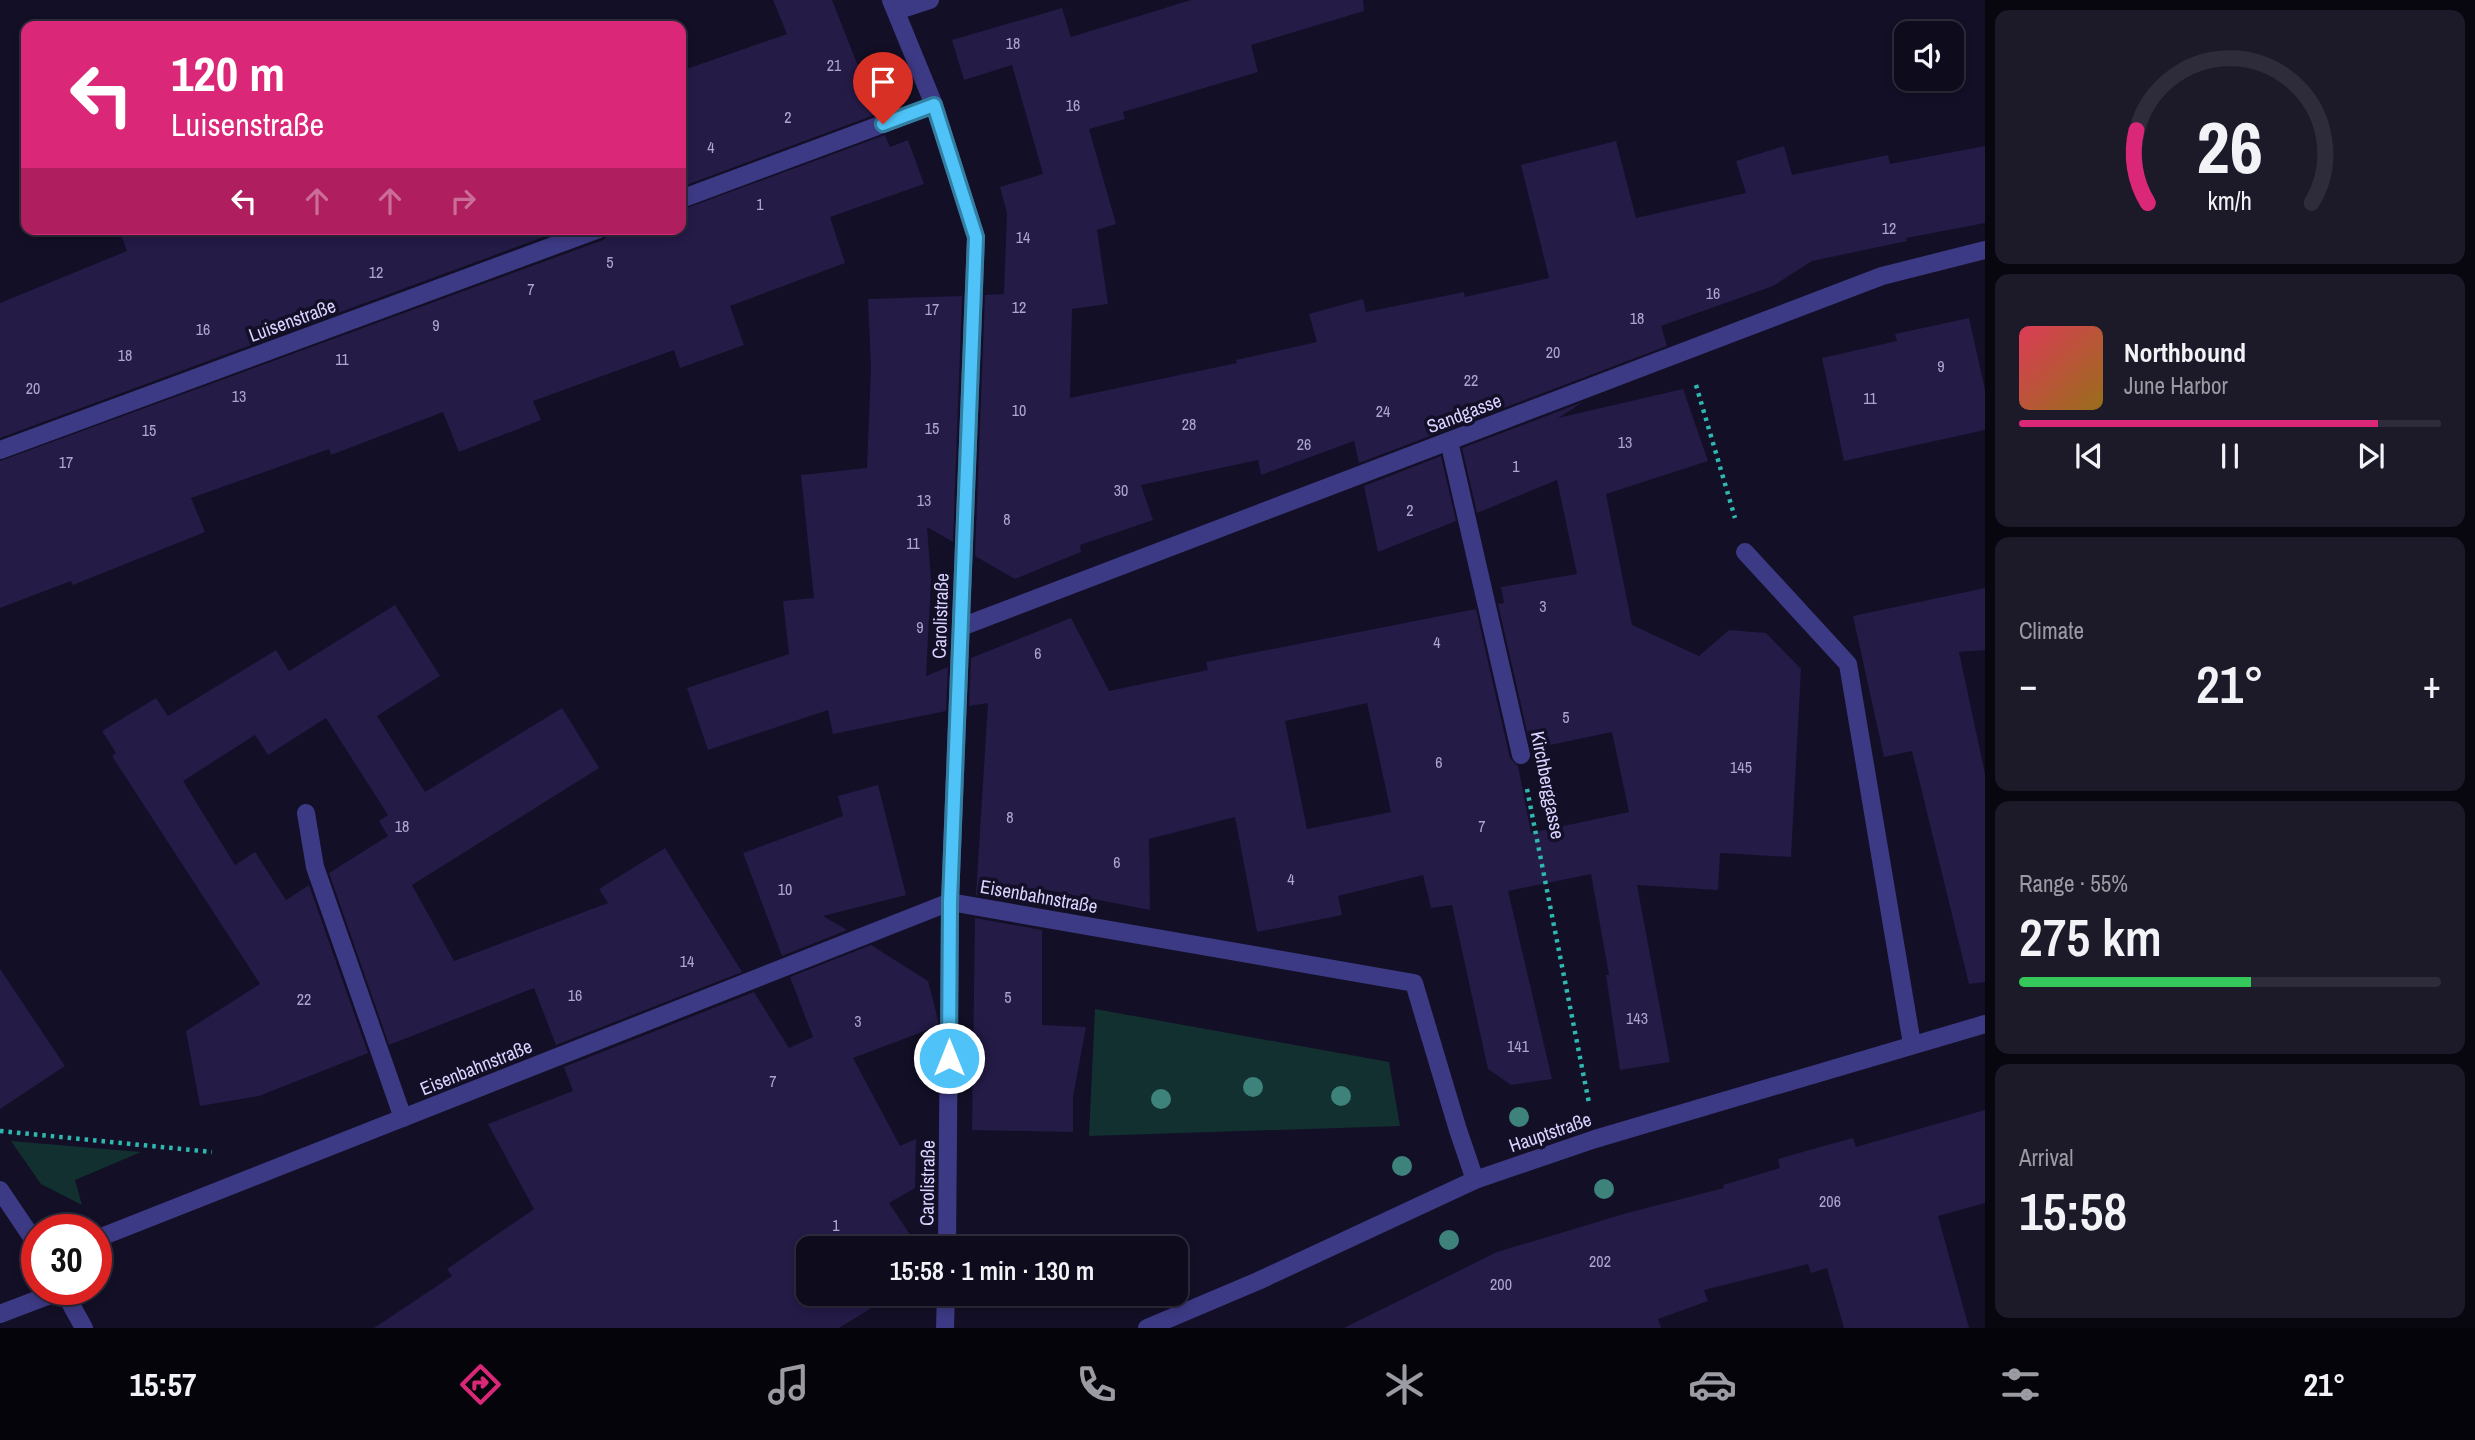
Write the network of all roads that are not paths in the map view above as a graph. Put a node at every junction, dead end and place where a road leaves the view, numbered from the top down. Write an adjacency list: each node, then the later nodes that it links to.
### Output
1 (930, 0): 2 (street)
2 (894, 5): 3 (street, Carolistraße)
3 (934, 105): 4 (street); 10 (street, Carolistraße)
4 (686, 197)
5 (583, 235): 8 (street, Luisenstraße)
6 (1985, 250): 7 (street, Sandgasse)
7 (1449, 441): 10 (street, Sandgasse); 11 (street, Kirchberggasse)
8 (0, 450)
9 (1745, 552): 15 (street)
10 (961, 626): 13 (street, Carolistraße)
11 (1521, 755)
12 (306, 813): 16 (street, Eisenbahnstraße)
13 (950, 902): 16 (street, Eisenbahnstraße); 17 (street, Eisenbahnstraße); 21 (street, Carolistraße)
14 (1985, 1024): 15 (street, Hauptstraße)
15 (1912, 1044): 17 (street, Hauptstraße)
16 (403, 1118): 20 (street, Eisenbahnstraße)
17 (1475, 1180): 28 (street, Hauptstraße)
18 (0, 1190): 19 (street)
19 (21, 1221)
20 (112, 1234)
21 (947, 1236)
22 (24, 1305): 25 (street)
23 (71, 1305): 26 (street)
24 (946, 1306): 27 (street)
25 (0, 1314)
26 (84, 1328)
27 (945, 1328)
28 (1147, 1328)

